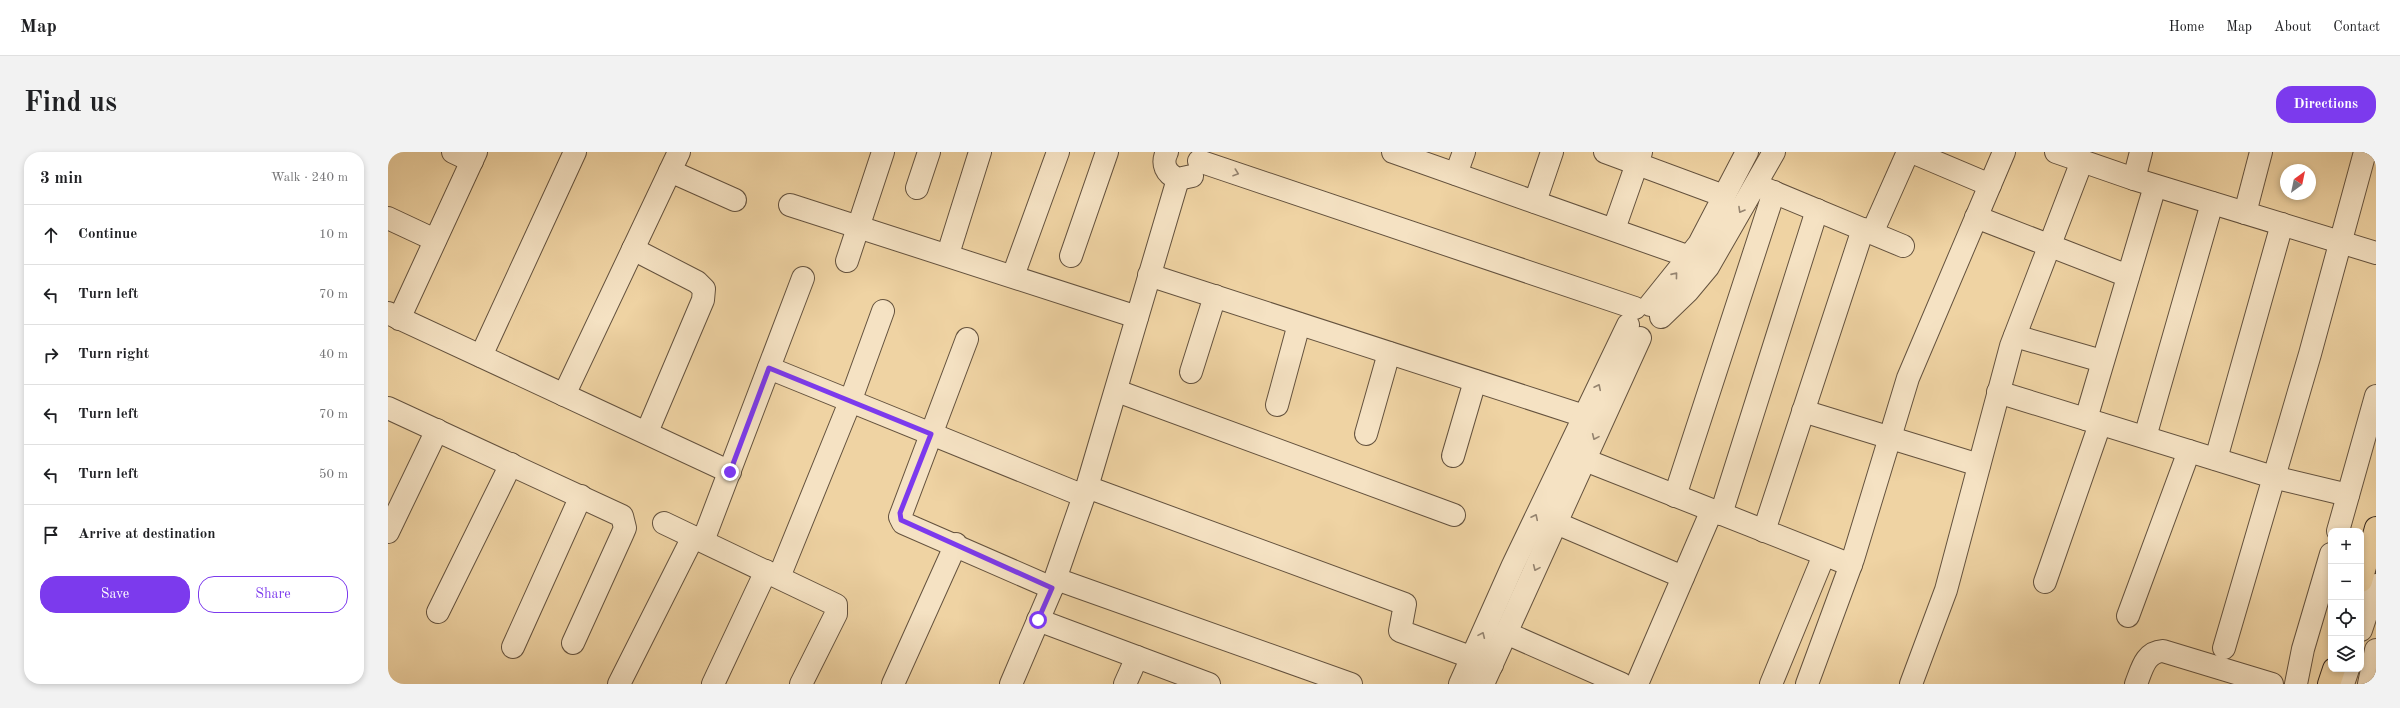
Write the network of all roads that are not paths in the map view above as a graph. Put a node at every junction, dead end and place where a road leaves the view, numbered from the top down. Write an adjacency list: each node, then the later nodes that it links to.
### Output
1 (575, 152): 68 (street)
2 (883, 152): 42 (street)
3 (929, 152): 30 (street)
4 (980, 152): 51 (street)
5 (1058, 152): 56 (street)
6 (1107, 152): 52 (street)
7 (1393, 152): 26 (street)
8 (1464, 152): 26 (street)
9 (1552, 152): 34 (street)
10 (1605, 152): 22 (street)
11 (1747, 152): 32 (street)
12 (1774, 152): 31 (street)
13 (1908, 152): 44 (street)
14 (1912, 152): 28 (street)
15 (2004, 152): 28 (street)
16 (2056, 152): 23 (street)
17 (2141, 152): 27 (street)
18 (2261, 152): 38 (street)
19 (2365, 152): 46 (street)
20 (1161, 154): 25 (street)
21 (467, 155): 45 (street)
22 (1639, 158): 32 (street); 43 (street)
23 (2082, 161): 27 (street); 48 (street)
24 (674, 162): 33 (street); 49 (street)
25 (1192, 167): 55 (street); 63 (street)
26 (1456, 174): 34 (street)
27 (2134, 180): 29 (street)
28 (1990, 185): 39 (street)
29 (2155, 186): 35 (street); 57 (street)
30 (917, 188)
31 (1765, 188): 37 (street); 63 (street, one-way to 63); 100 (street)
32 (1724, 196): 53 (street)
33 (735, 200)
34 (1535, 202): 43 (street)
35 (2212, 203): 38 (street); 87 (street)
36 (790, 205): 42 (street)
37 (1817, 210): 44 (street); 101 (street)
38 (2246, 213): 41 (street)
39 (1976, 217): 48 (street); 88 (street)
40 (388, 218): 45 (street)
41 (2282, 224): 46 (street); 91 (street)
42 (858, 226): 51 (street); 54 (street)
43 (1614, 230): 53 (street)
44 (1867, 231): 47 (street); 80 (street)
45 (435, 240): 61 (street)
46 (2340, 242): 50 (street); 96 (street)
47 (1903, 246)
48 (2049, 247): 57 (street); 65 (street)
49 (633, 249): 75 (street); 84 (street)
50 (2376, 253)
51 (948, 254): 56 (street)
52 (1071, 256)
53 (1690, 256): 63 (street, one-way to 53)
54 (847, 261)
55 (1149, 275): 59 (street); 62 (street)
56 (1013, 276): 62 (street)
57 (2128, 276): 69 (street)
58 (803, 278): 70 (street)
59 (1215, 296): 64 (street); 71 (street)
60 (883, 311): 77 (street)
61 (394, 316): 68 (street)
62 (1137, 317): 73 (street)
63 (1640, 319): 81 (street, one-way to 63); 92 (street, one-way to 92)
64 (1299, 324): 67 (street); 78 (street)
65 (2015, 336): 69 (street); 74 (street)
66 (967, 339): 85 (street)
67 (1389, 353): 72 (street); 86 (street)
68 (481, 356): 75 (street)
69 (2102, 361): 82 (street)
70 (769, 368): 77 (street); 95 (street)
71 (1191, 372)
72 (1475, 381): 81 (street); 90 (street)
73 (1116, 391): 97 (street); 102 (street)
74 (1998, 392): 82 (street); 94 (street)
75 (564, 394): 84 (street)
76 (2376, 396): 98 (street)
77 (850, 402): 85 (street); 115 (street)
78 (1277, 405)
79 (388, 408): 83 (street)
80 (1803, 411): 88 (street); 107 (street)
81 (1584, 416): 130 (street, one-way to 81)
82 (2093, 421): 87 (street); 117 (street)
83 (437, 430): 93 (street); 108 (street)
84 (646, 432): 95 (street)
85 (931, 434): 97 (street); 110 (street)
86 (1366, 434)
87 (2145, 437): 89 (street)
88 (1889, 439): 94 (street); 113 (street)
89 (2189, 451): 91 (street); 121 (street)
90 (1453, 456)
91 (2216, 459): 96 (street)
92 (1585, 460): 100 (street); 103 (street)
93 (511, 464): 99 (street); 120 (street)
94 (1979, 466): 147 (street)
95 (730, 472): 109 (street)
96 (2273, 477): 98 (street); 127 (street)
97 (1085, 492): 118 (street); 130 (street)
98 (2348, 495): 105 (street)
99 (581, 496): 125 (street); 126 (street)
100 (1675, 496): 101 (street)
101 (1716, 512): 107 (street); 116 (street)
102 (1454, 515)
103 (1556, 522): 116 (street); 124 (street, one-way to 124)
104 (664, 523): 109 (street)
105 (2339, 528)
106 (2376, 528): 114 (highway)
107 (1764, 531): 111 (street)
108 (388, 532)
109 (698, 539): 115 (street); 134 (street)
110 (956, 544): 118 (street); 137 (street)
111 (1824, 555): 113 (street); 145 (street)
112 (2328, 564): 150 (street)
113 (1851, 566): 146 (street)
114 (2364, 570)
115 (772, 574): 135 (street); 136 (street)
116 (1683, 577): 144 (street)
117 (2045, 582)
118 (1054, 584): 122 (street); 141 (street)
119 (2376, 585): 123 (street)
120 (438, 612)
121 (2128, 616)
122 (1038, 620): 129 (street); 138 (street)
123 (2364, 621)
124 (1506, 633): 133 (street); 143 (street)
125 (573, 643)
126 (513, 647)
127 (2224, 648)
128 (2376, 650): 153 (street)
129 (1137, 657): 139 (street); 140 (street)
130 (1471, 659): 133 (street); 142 (street)
131 (2333, 672): 151 (highway)
132 (2347, 672): 152 (street)
133 (1487, 675)
134 (619, 684)
135 (713, 684)
136 (801, 684)
137 (893, 684)
138 (1012, 684)
139 (1125, 684)
140 (1209, 684)
141 (1351, 684)
142 (1460, 684)
143 (1622, 684)
144 (1638, 684)
145 (1771, 684)
146 (1806, 684)
147 (1911, 684)
148 (2136, 684): 149 (street)
149 (2272, 684)
150 (2296, 684)
151 (2329, 684)
152 (2343, 684)
153 (2369, 684)

